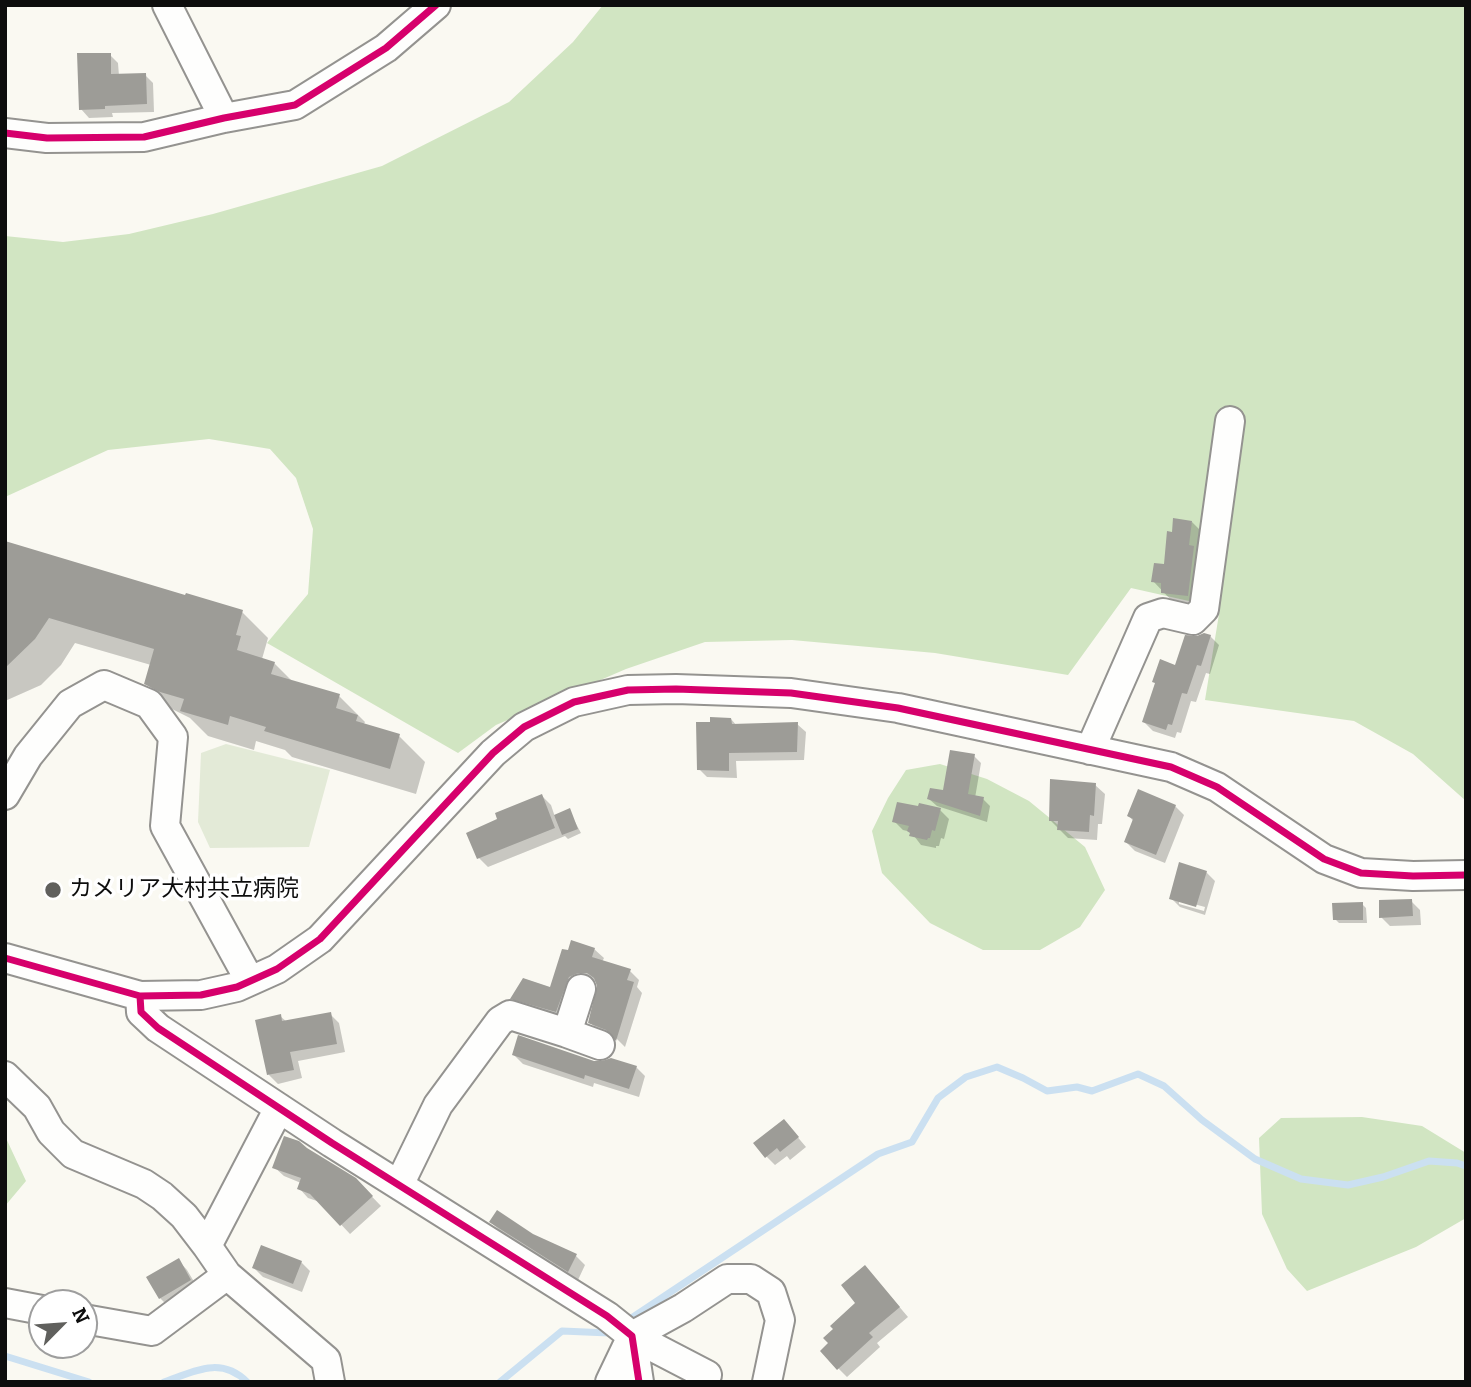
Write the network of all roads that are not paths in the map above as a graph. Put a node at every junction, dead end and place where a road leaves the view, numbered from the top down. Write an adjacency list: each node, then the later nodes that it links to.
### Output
1 (167, 5): 3 (street)
2 (436, 5): 3 (street)
3 (224, 118): 4 (street)
4 (5, 133)
5 (1230, 421): 6 (street)
6 (1090, 750): 8 (street); 10 (street)
7 (5, 795): 10 (street)
8 (1466, 875)
9 (5, 958): 12 (street)
10 (250, 981): 12 (street)
11 (581, 989): 13 (street)
12 (140, 996): 16 (street)
13 (567, 1033): 14 (street); 17 (street)
14 (600, 1045)
15 (5, 1076): 18 (street)
16 (279, 1108): 17 (street); 18 (street)
17 (398, 1185): 23 (street)
18 (207, 1245): 19 (street)
19 (227, 1275): 22 (street); 25 (street)
20 (5, 1303): 21 (street)
21 (28, 1307)
22 (98, 1322)
23 (622, 1328): 24 (street); 26 (street); 27 (street); 28 (street)
24 (707, 1375)
25 (330, 1382)
26 (610, 1382)
27 (639, 1382)
28 (767, 1382)

